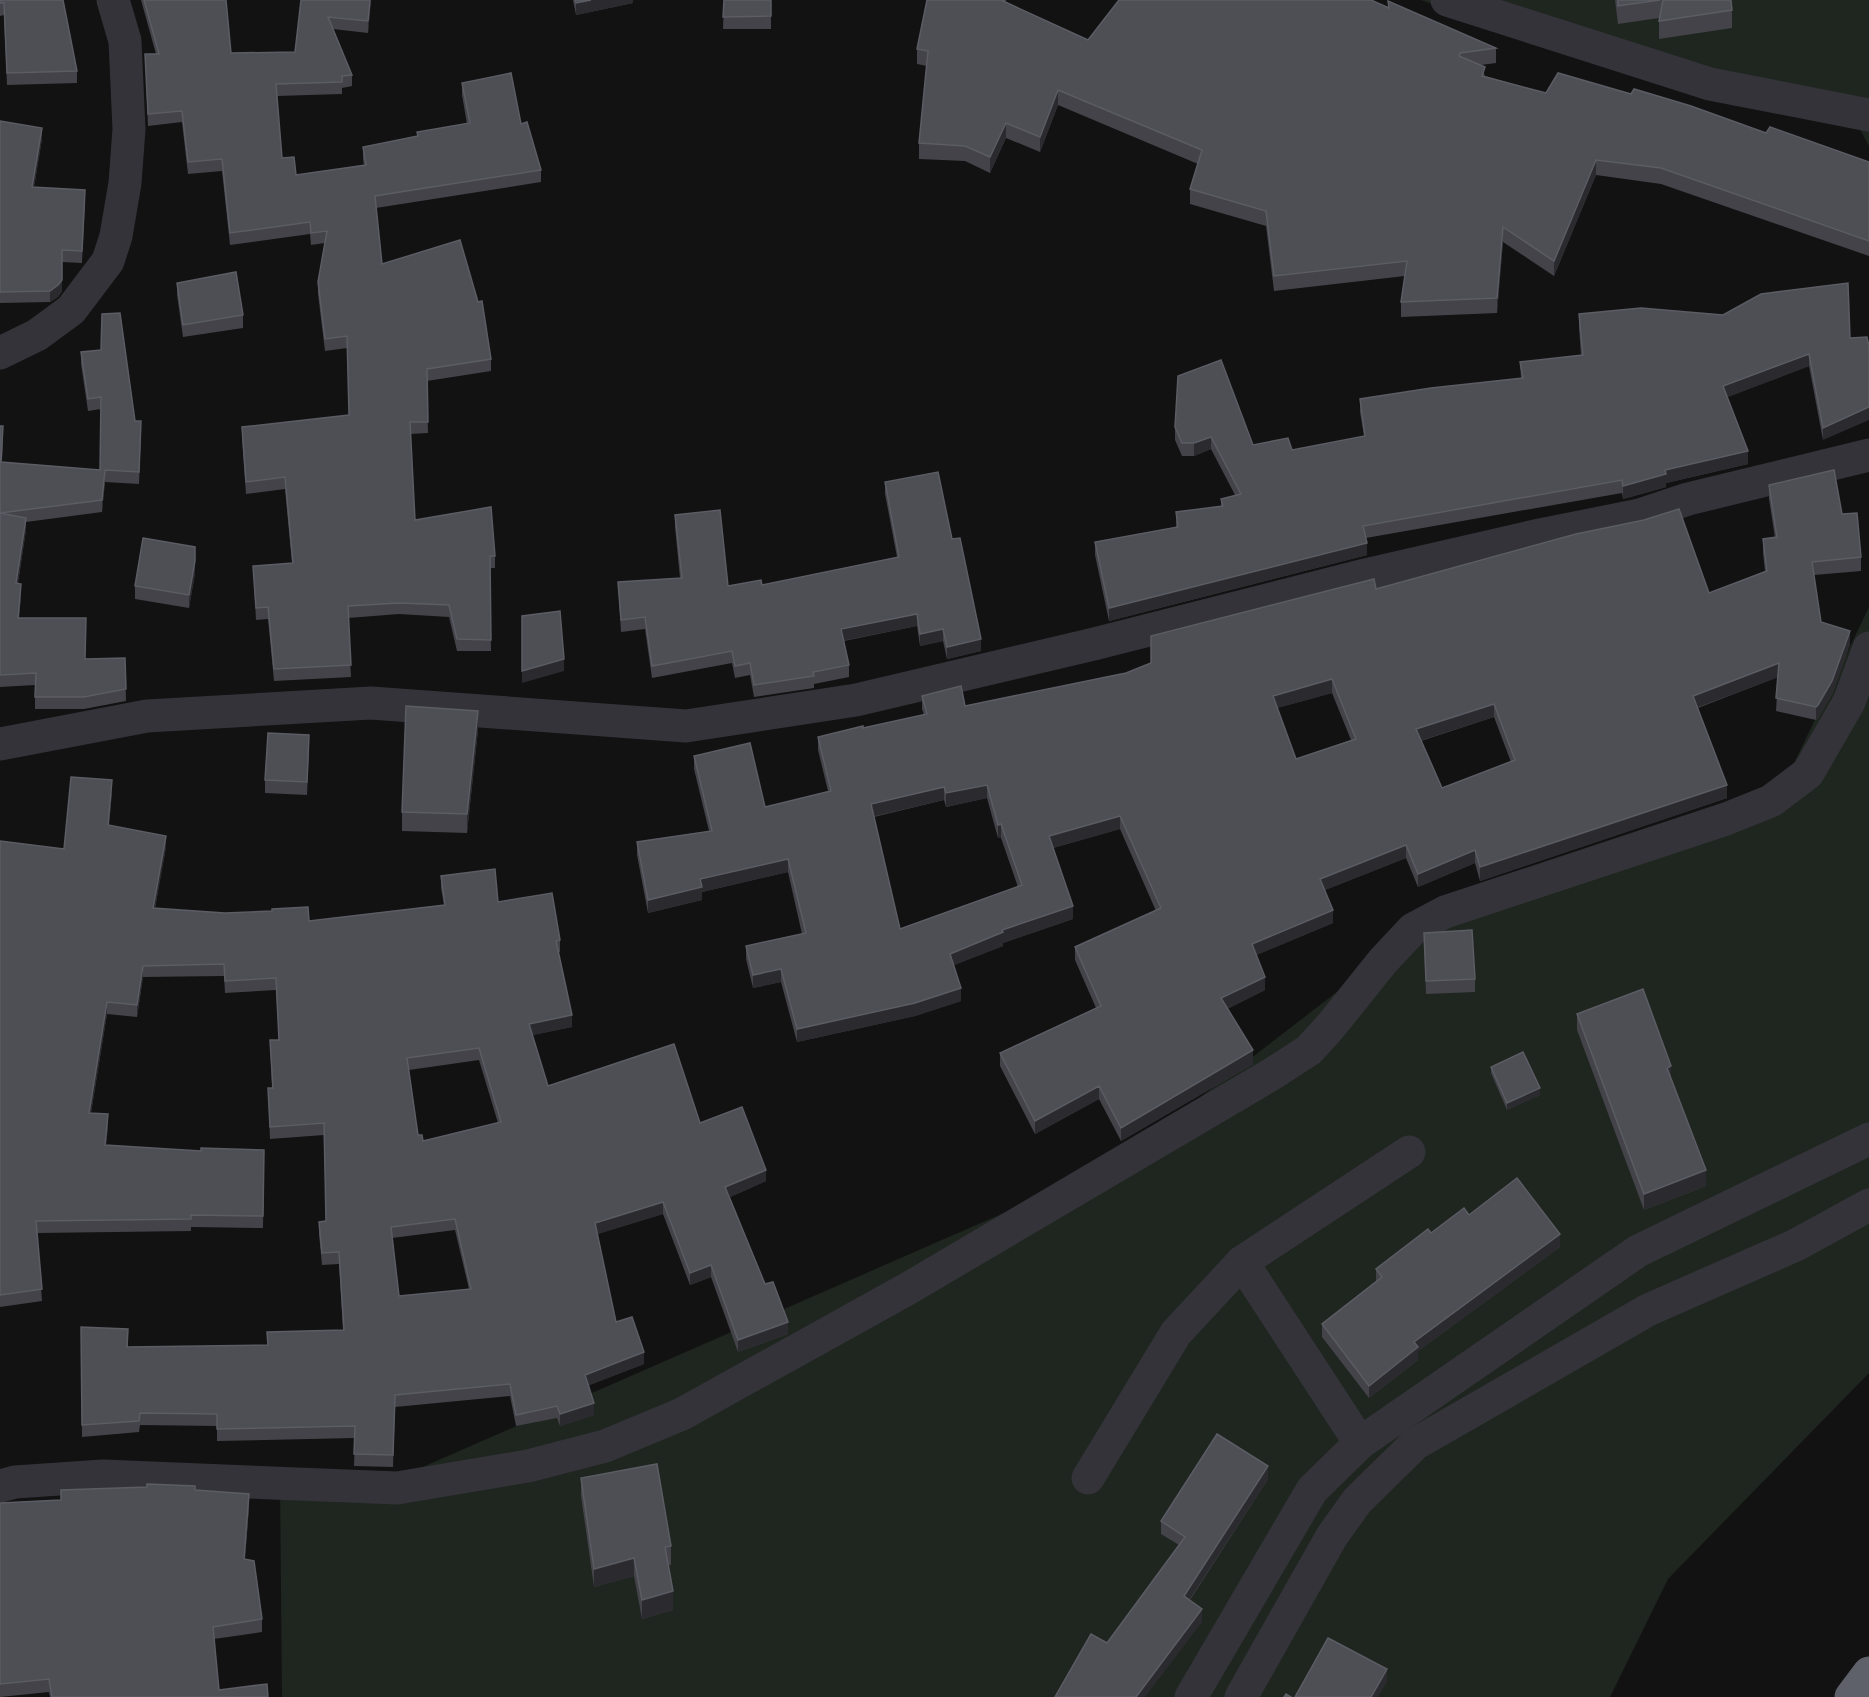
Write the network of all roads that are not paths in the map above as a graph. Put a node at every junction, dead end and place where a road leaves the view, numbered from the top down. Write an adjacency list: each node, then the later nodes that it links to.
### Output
1 (113, 0): 4 (street)
2 (1447, 0): 3 (street)
3 (1869, 115)
4 (0, 352)
5 (1869, 455): 7 (street)
6 (1869, 648): 14 (street)
7 (0, 744)
8 (1869, 1139): 12 (street)
9 (1409, 1152): 11 (street)
10 (1869, 1205): 17 (street)
11 (1242, 1262): 12 (street); 13 (street)
12 (1360, 1443): 16 (street)
13 (1088, 1478)
14 (0, 1486)
15 (1869, 1673): 18 (highway)
16 (1191, 1697)
17 (1241, 1697)
18 (1851, 1697)

